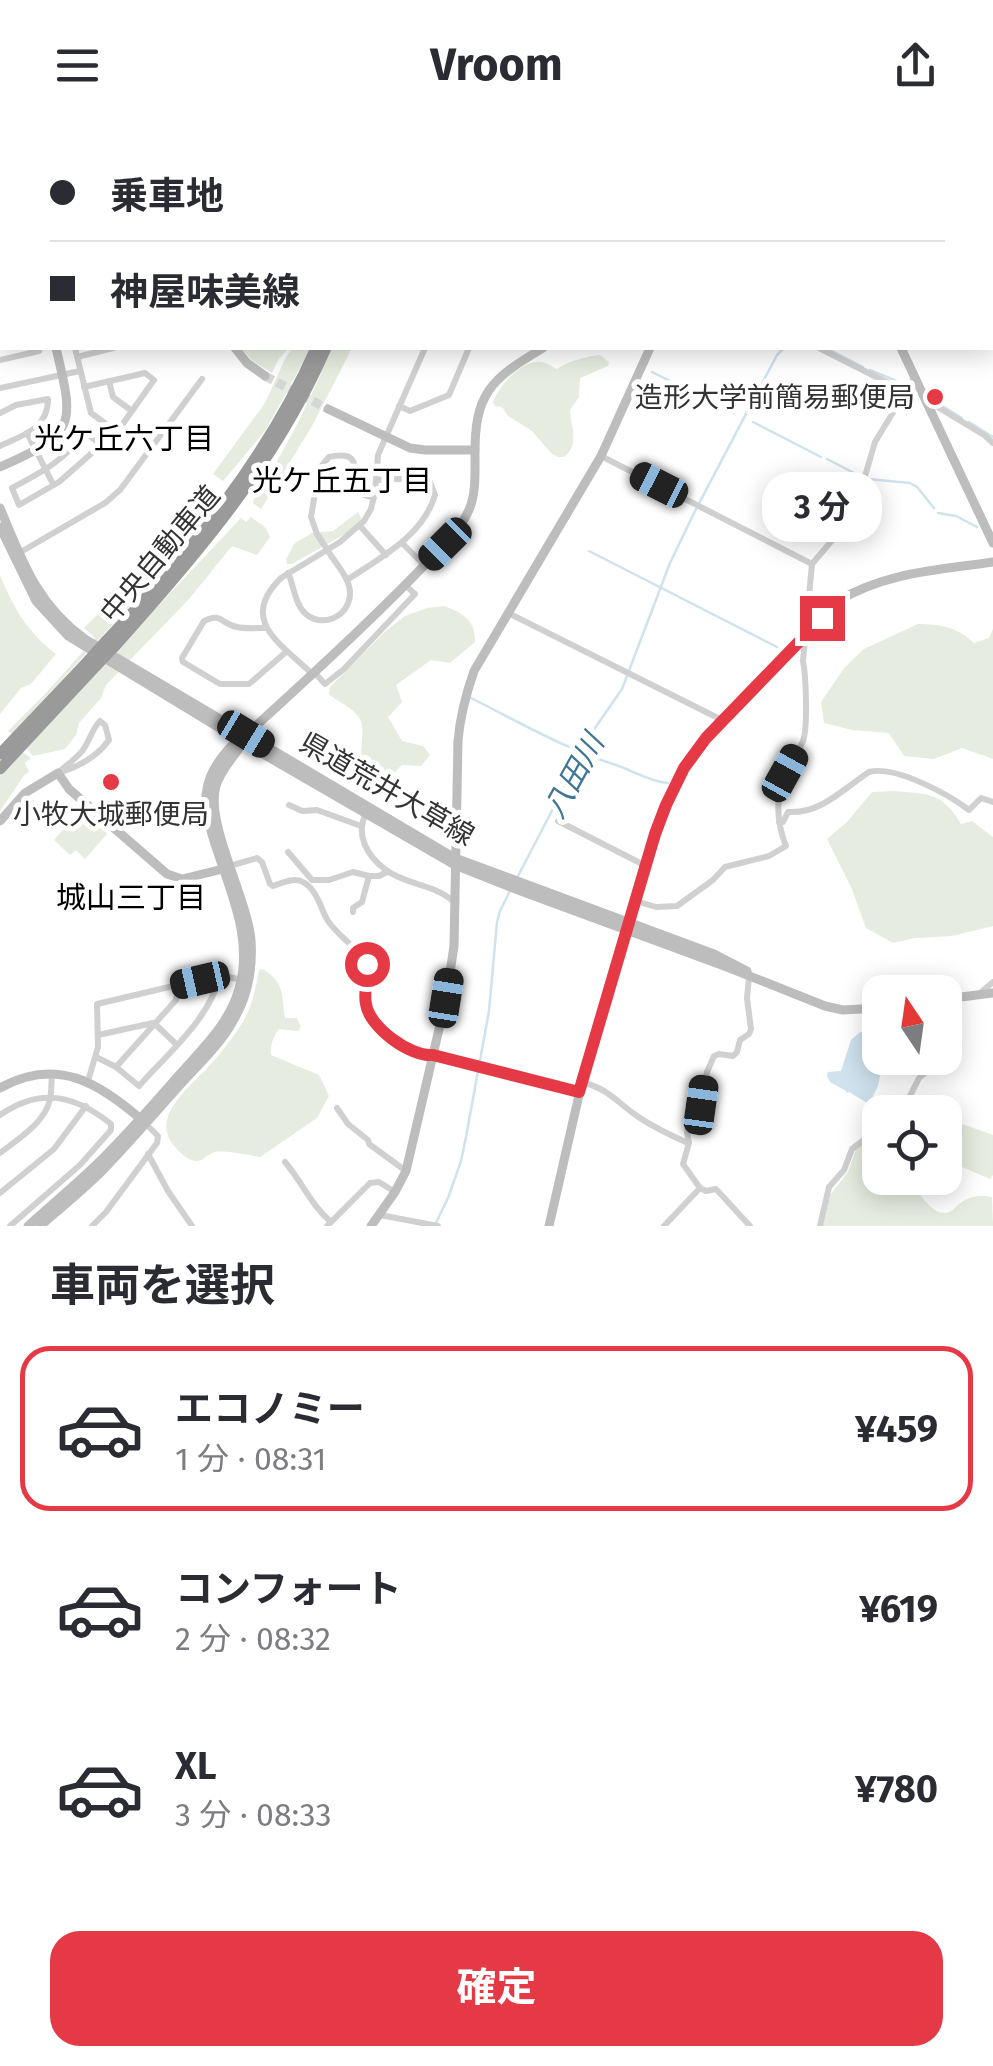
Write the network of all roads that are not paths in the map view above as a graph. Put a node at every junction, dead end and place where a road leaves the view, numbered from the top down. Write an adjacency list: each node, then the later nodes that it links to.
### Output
1 (39, 350): 13 (street)
2 (57, 350): 15 (street)
3 (237, 350): 16 (street)
4 (315, 350): 58 (highway, 中央自動車道)
5 (325, 350): 58 (highway, 中央自動車道)
6 (424, 350): 23 (street)
7 (468, 350): 23 (street)
8 (536, 350): 34 (street)
9 (649, 350): 36 (street)
10 (823, 350): 22 (street)
11 (902, 350): 17 (street)
12 (76, 352): 14 (street)
13 (0, 360)
14 (80, 371): 15 (street); 20 (street)
15 (63, 375): 21 (street); 35 (street)
16 (265, 376)
17 (914, 378): 22 (street); 24 (street)
18 (202, 379): 47 (street)
19 (109, 381): 20 (street); 26 (street); 26 (street)
20 (84, 387): 28 (street)
21 (0, 388)
22 (906, 392): 50 (street)
23 (400, 406): 30 (street)
24 (928, 408): 31 (street); 46 (street)
25 (328, 409): 30 (street)
26 (132, 411): 28 (street)
27 (0, 412): 29 (street)
28 (117, 432): 32 (street)
29 (28, 433): 33 (street); 35 (street)
30 (386, 438): 34 (street); 39 (street)
31 (993, 443)
32 (100, 445): 38 (street); 40 (street)
33 (0, 446)
34 (475, 450): 51 (street)
35 (36, 451): 37 (street); 38 (street)
36 (601, 456): 50 (street); 55 (street)
37 (0, 467)
38 (46, 470): 40 (street); 40 (street)
39 (377, 480): 41 (street); 45 (street)
40 (53, 484)
41 (374, 498): 43 (street); 53 (street, bridge)
42 (0, 508): 47 (street, 県道荒井大草線)
43 (360, 526): 48 (street); 52 (street)
44 (0, 527): 63 (street, 県道荒井大草線)
45 (402, 542): 48 (street); 51 (street)
46 (993, 543)
47 (20, 553): 63 (street, 県道荒井大草線)
48 (386, 554): 53 (street)
49 (993, 562): 57 (street)
50 (812, 564): 57 (street)
51 (424, 565): 54 (street)
52 (288, 573): 53 (street); 56 (street)
53 (346, 580)
54 (406, 585): 61 (street); 61 (street)
55 (508, 613): 62 (street); 75 (street)
56 (266, 628): 59 (street); 59 (street)
57 (805, 634): 62 (street); 72 (street)
58 (110, 644): 60 (highway, 中央自動車道, bridge)
59 (286, 652): 61 (street)
60 (92, 663): 64 (highway, 中央自動車道); 65 (highway, 中央自動車道)
61 (313, 673): 63 (street)
62 (722, 720): 76 (street)
63 (242, 739): 69 (street, 県道荒井大草線); 77 (street)
64 (0, 754)
65 (0, 768)
66 (58, 774): 66 (street); 70 (street); 77 (street)
67 (993, 802): 72 (street)
68 (289, 805): 73 (street)
69 (368, 811): 73 (street); 75 (street, 県道荒井大草線)
70 (0, 821)
71 (558, 821): 76 (street)
72 (779, 822): 82 (street)
73 (361, 826): 78 (street)
74 (288, 852): 80 (street)
75 (455, 861): 83 (street); 85 (street, 県道荒井大草線)
76 (646, 866): 82 (street)
77 (227, 867): 81 (street); 88 (street); 112 (street)
78 (387, 872): 79 (street); 83 (street)
79 (369, 876): 80 (street); 84 (street)
80 (329, 880): 81 (street)
81 (313, 892): 101 (street)
82 (635, 900): 85 (street)
83 (455, 902): 101 (street)
84 (353, 912)
85 (627, 926): 87 (street, 県道荒井大草線); 91 (street, 県道荒井大草線); 106 (street)
86 (220, 975): 88 (street); 90 (street); 100 (street)
87 (750, 976): 91 (street, 県道荒井大草線); 114 (street)
88 (242, 980): 112 (street)
89 (993, 982): 93 (street)
90 (180, 984): 96 (street); 98 (street)
91 (772, 986): 95 (street, 県道荒井大草線)
92 (993, 993): 93 (street)
93 (978, 995): 94 (street)
94 (962, 997)
95 (862, 1009)
96 (154, 1023): 97 (street); 99 (street); 100 (street)
97 (134, 1027): 98 (street); 99 (street)
98 (98, 1035): 102 (street)
99 (143, 1036): 103 (street)
100 (176, 1044): 103 (street)
101 (433, 1055): 106 (street); 118 (street)
102 (96, 1057): 103 (street); 105 (street)
103 (116, 1067)
104 (52, 1074): 105 (street); 107 (street); 108 (street)
105 (88, 1081): 112 (street)
106 (580, 1087): 114 (street); 131 (street)
107 (0, 1088)
108 (51, 1097): 109 (street); 111 (street); 115 (street)
109 (86, 1106): 120 (street); 124 (street)
110 (337, 1108): 118 (street)
111 (0, 1114)
112 (143, 1121): 116 (street); 125 (street); 126 (street)
113 (862, 1142): 134 (street)
114 (689, 1144): 119 (street)
115 (0, 1153)
116 (148, 1154): 127 (street); 128 (street)
117 (286, 1162): 123 (street)
118 (406, 1171): 121 (street)
119 (700, 1188): 132 (street); 133 (street)
120 (0, 1192)
121 (396, 1192): 122 (street); 123 (street)
122 (380, 1215): 129 (street); 130 (street)
123 (329, 1224)
124 (10, 1226)
125 (28, 1226)
126 (40, 1226)
127 (92, 1226)
128 (192, 1226)
129 (372, 1226)
130 (438, 1226)
131 (549, 1226)
132 (664, 1226)
133 (750, 1226)
134 (820, 1226)

